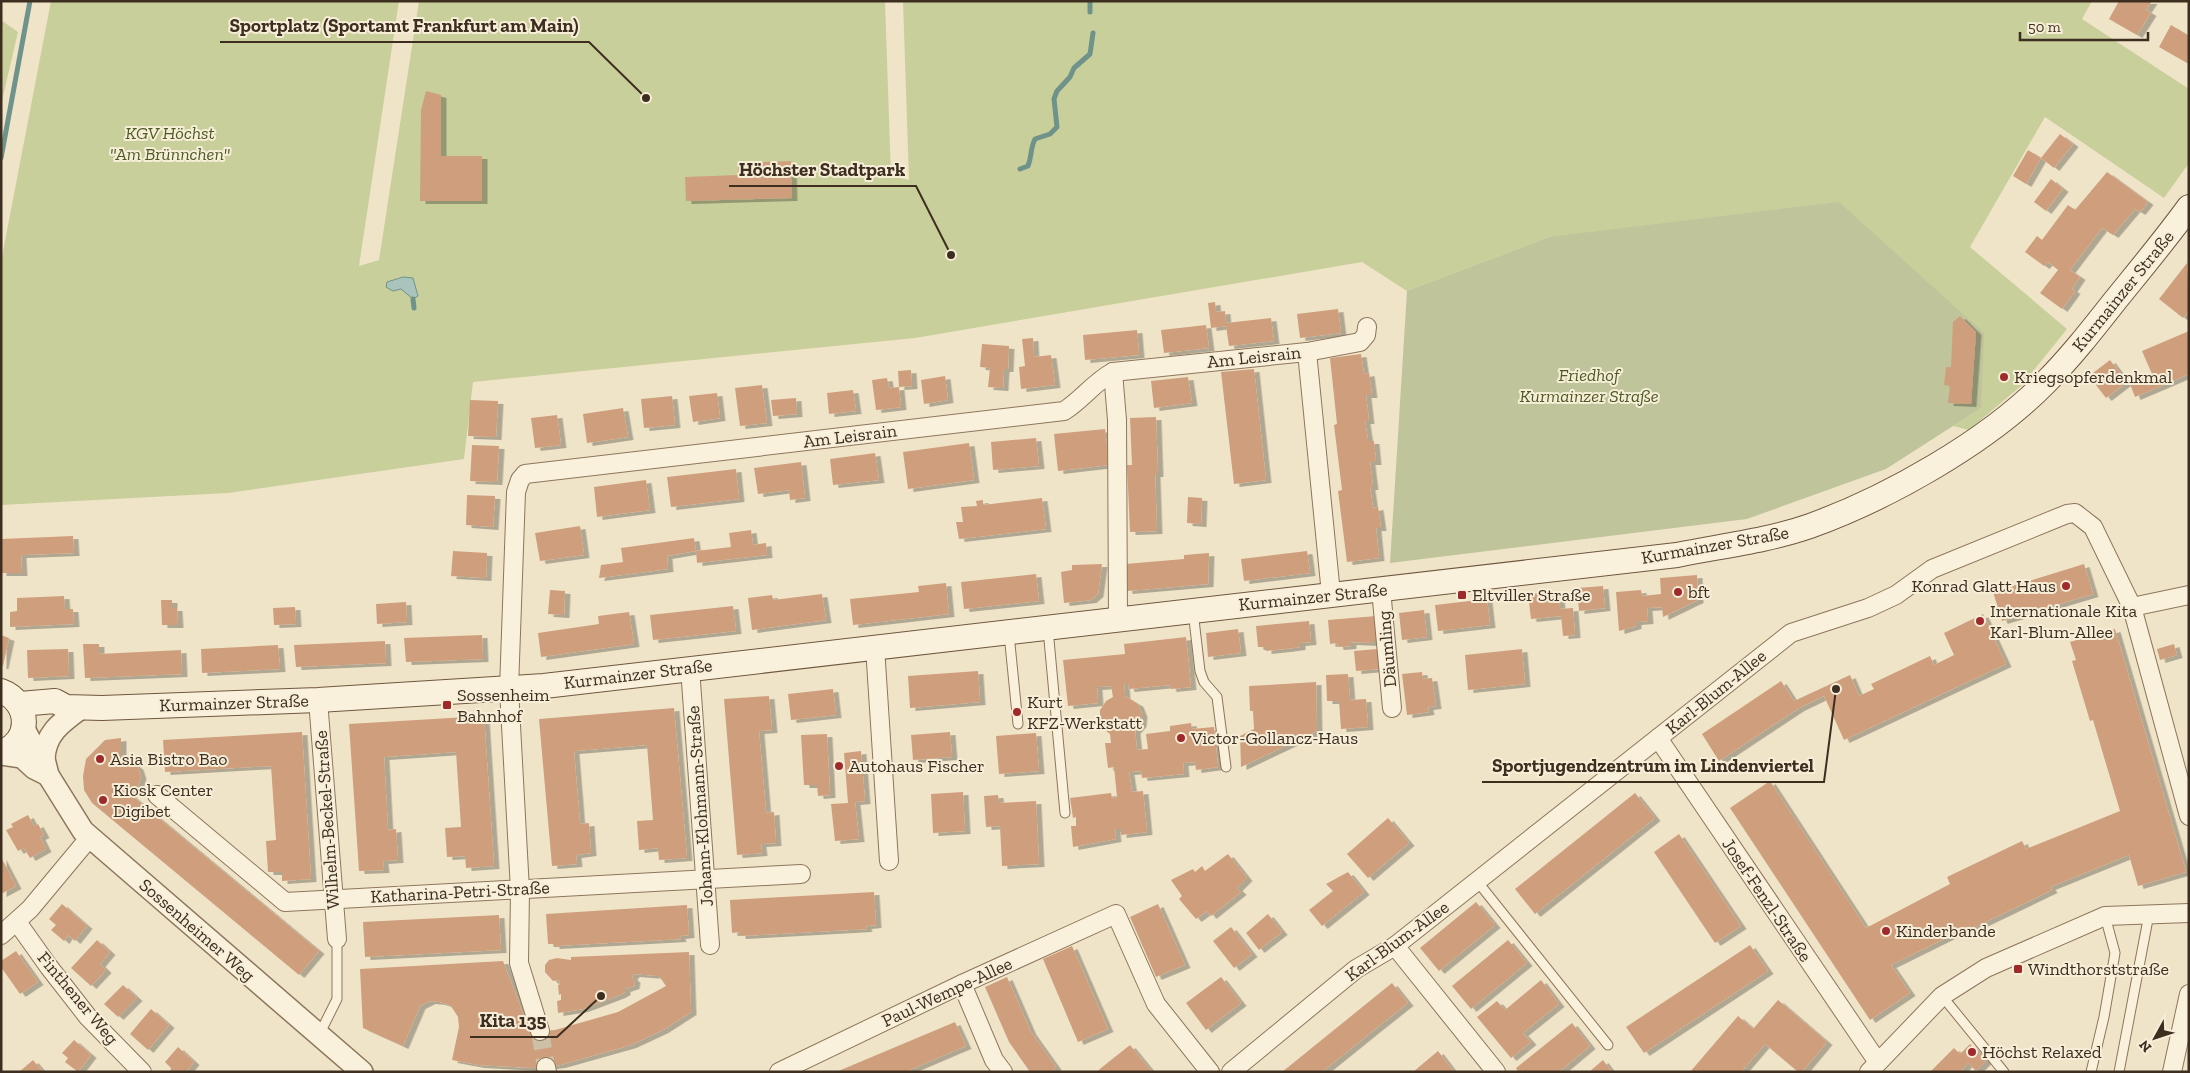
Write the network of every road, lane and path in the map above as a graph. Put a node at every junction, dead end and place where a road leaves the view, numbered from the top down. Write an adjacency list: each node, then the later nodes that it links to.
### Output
1 (2184, 222): 5 (main road, Kurmainzer Straße)
2 (1367, 327): 3 (street, Am Leisrain)
3 (1307, 352): 4 (street, Am Leisrain); 6 (street)
4 (1113, 372): 10 (street); 15 (street, Am Leisrain)
5 (1381, 590): 6 (main road, Kurmainzer Straße); 18 (street, Däumling)
6 (1331, 594): 9 (main road, Kurmainzer Straße)
7 (2189, 595): 8 (street)
8 (2132, 607): 21 (street, Karl-Blum-Allee); 27 (street)
9 (1193, 610): 10 (main road, Kurmainzer Straße); 24 (lane)
10 (1118, 618): 11 (main road, Kurmainzer Straße)
11 (1048, 626): 12 (main road, Kurmainzer Straße); 26 (lane)
12 (1009, 631): 13 (main road, Kurmainzer Straße); 20 (lane)
13 (875, 647): 14 (main road, Kurmainzer Straße); 29 (street)
14 (690, 668): 15 (main road, Kurmainzer Straße); 31 (street, Johann-Klohmann-Straße)
15 (509, 689): 16 (main road, Kurmainzer Straße); 33 (street)
16 (318, 700): 17 (main road, Kurmainzer Straße); 34 (street, Wilhelm-Beckel-Straße)
17 (74, 708): 19 (main road, Kurmainzer Straße); 23 (street)
18 (1392, 708)
19 (17, 712): 22 (main road); 23 (street, Sossenheimer Weg)
20 (1018, 724)
21 (1658, 738): 32 (street, Karl-Blum-Allee); 50 (street, Josef-Fenzl-Straße)
22 (1, 753): 23 (street, Sossenheimer Weg)
23 (46, 767): 28 (street, Sossenheimer Weg)
24 (1226, 767)
25 (157, 795): 34 (street, Katharina-Petri-Straße)
26 (1065, 813)
27 (2189, 816)
28 (90, 838): 38 (street); 47 (street, Sossenheimer Weg)
29 (889, 861)
30 (801, 874): 31 (street, Katharina-Petri-Straße)
31 (706, 880): 33 (street, Katharina-Petri-Straße); 41 (street, Johann-Klohmann-Straße)
32 (1477, 881): 42 (street, Karl-Blum-Allee); 48 (lane)
33 (520, 890): 34 (street, Katharina-Petri-Straße); 46 (street)
34 (333, 899): 40 (street, Wilhelm-Beckel-Straße)
35 (2189, 912): 36 (street)
36 (2148, 914): 37 (street); 60 (lane)
37 (2105, 916): 45 (street); 59 (lane)
38 (17, 922): 39 (street); 51 (street, Finthener Weg)
39 (1, 935)
40 (338, 939): 47 (lane)
41 (710, 945)
42 (1395, 946): 56 (street, Karl-Blum-Allee); 57 (street)
43 (962, 984): 49 (street, Paul-Wempe-Allee); 54 (street); 55 (street, Paul-Wempe-Allee)
44 (2189, 994): 61 (street)
45 (1942, 996): 50 (street); 58 (lane)
46 (540, 1031)
47 (318, 1035): 52 (street, Sossenheimer Weg)
48 (1608, 1045)
49 (813, 1064): 53 (street, Paul-Wempe-Allee)
50 (1873, 1066)
51 (142, 1072)
52 (362, 1072)
53 (779, 1072)
54 (1003, 1072)
55 (1210, 1072)
56 (1231, 1072)
57 (1496, 1072)
58 (2004, 1072)
59 (2091, 1072)
60 (2119, 1072)
61 (2172, 1072)

